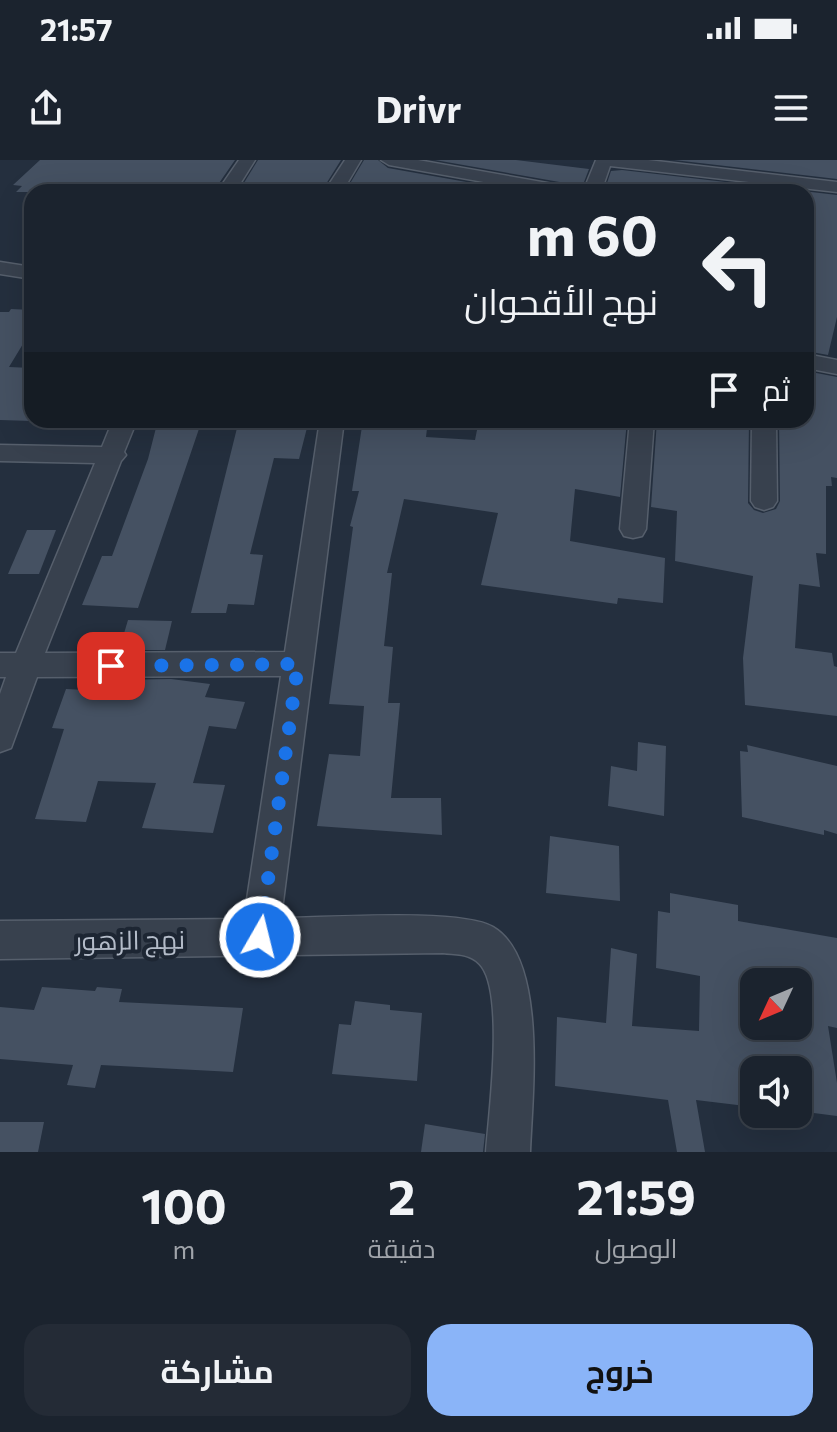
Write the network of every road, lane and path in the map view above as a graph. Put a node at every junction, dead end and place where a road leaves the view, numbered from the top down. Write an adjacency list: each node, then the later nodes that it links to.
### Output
1 (247, 160): 6 (street)
2 (353, 160): 7 (street)
3 (389, 160): 5 (street)
4 (604, 160): 9 (street); 10 (street)
5 (420, 162): 8 (street)
6 (231, 184)
7 (338, 184)
8 (530, 184)
9 (595, 184)
10 (775, 184)
11 (1, 269): 12 (street)
12 (24, 272)
13 (814, 363): 14 (street)
14 (837, 367)
15 (122, 428): 20 (street)
16 (331, 428): 23 (street)
17 (641, 428): 22 (street)
18 (764, 428): 21 (street)
19 (0, 453): 20 (street)
20 (114, 455): 24 (street)
21 (764, 501)
22 (633, 529)
23 (298, 664): 24 (street); 26 (street)
24 (13, 665): 25 (street)
25 (0, 738)
26 (260, 937): 27 (street, نهج الزهور); 28 (street, نهج الزهور)
27 (0, 940)
28 (508, 1152)

